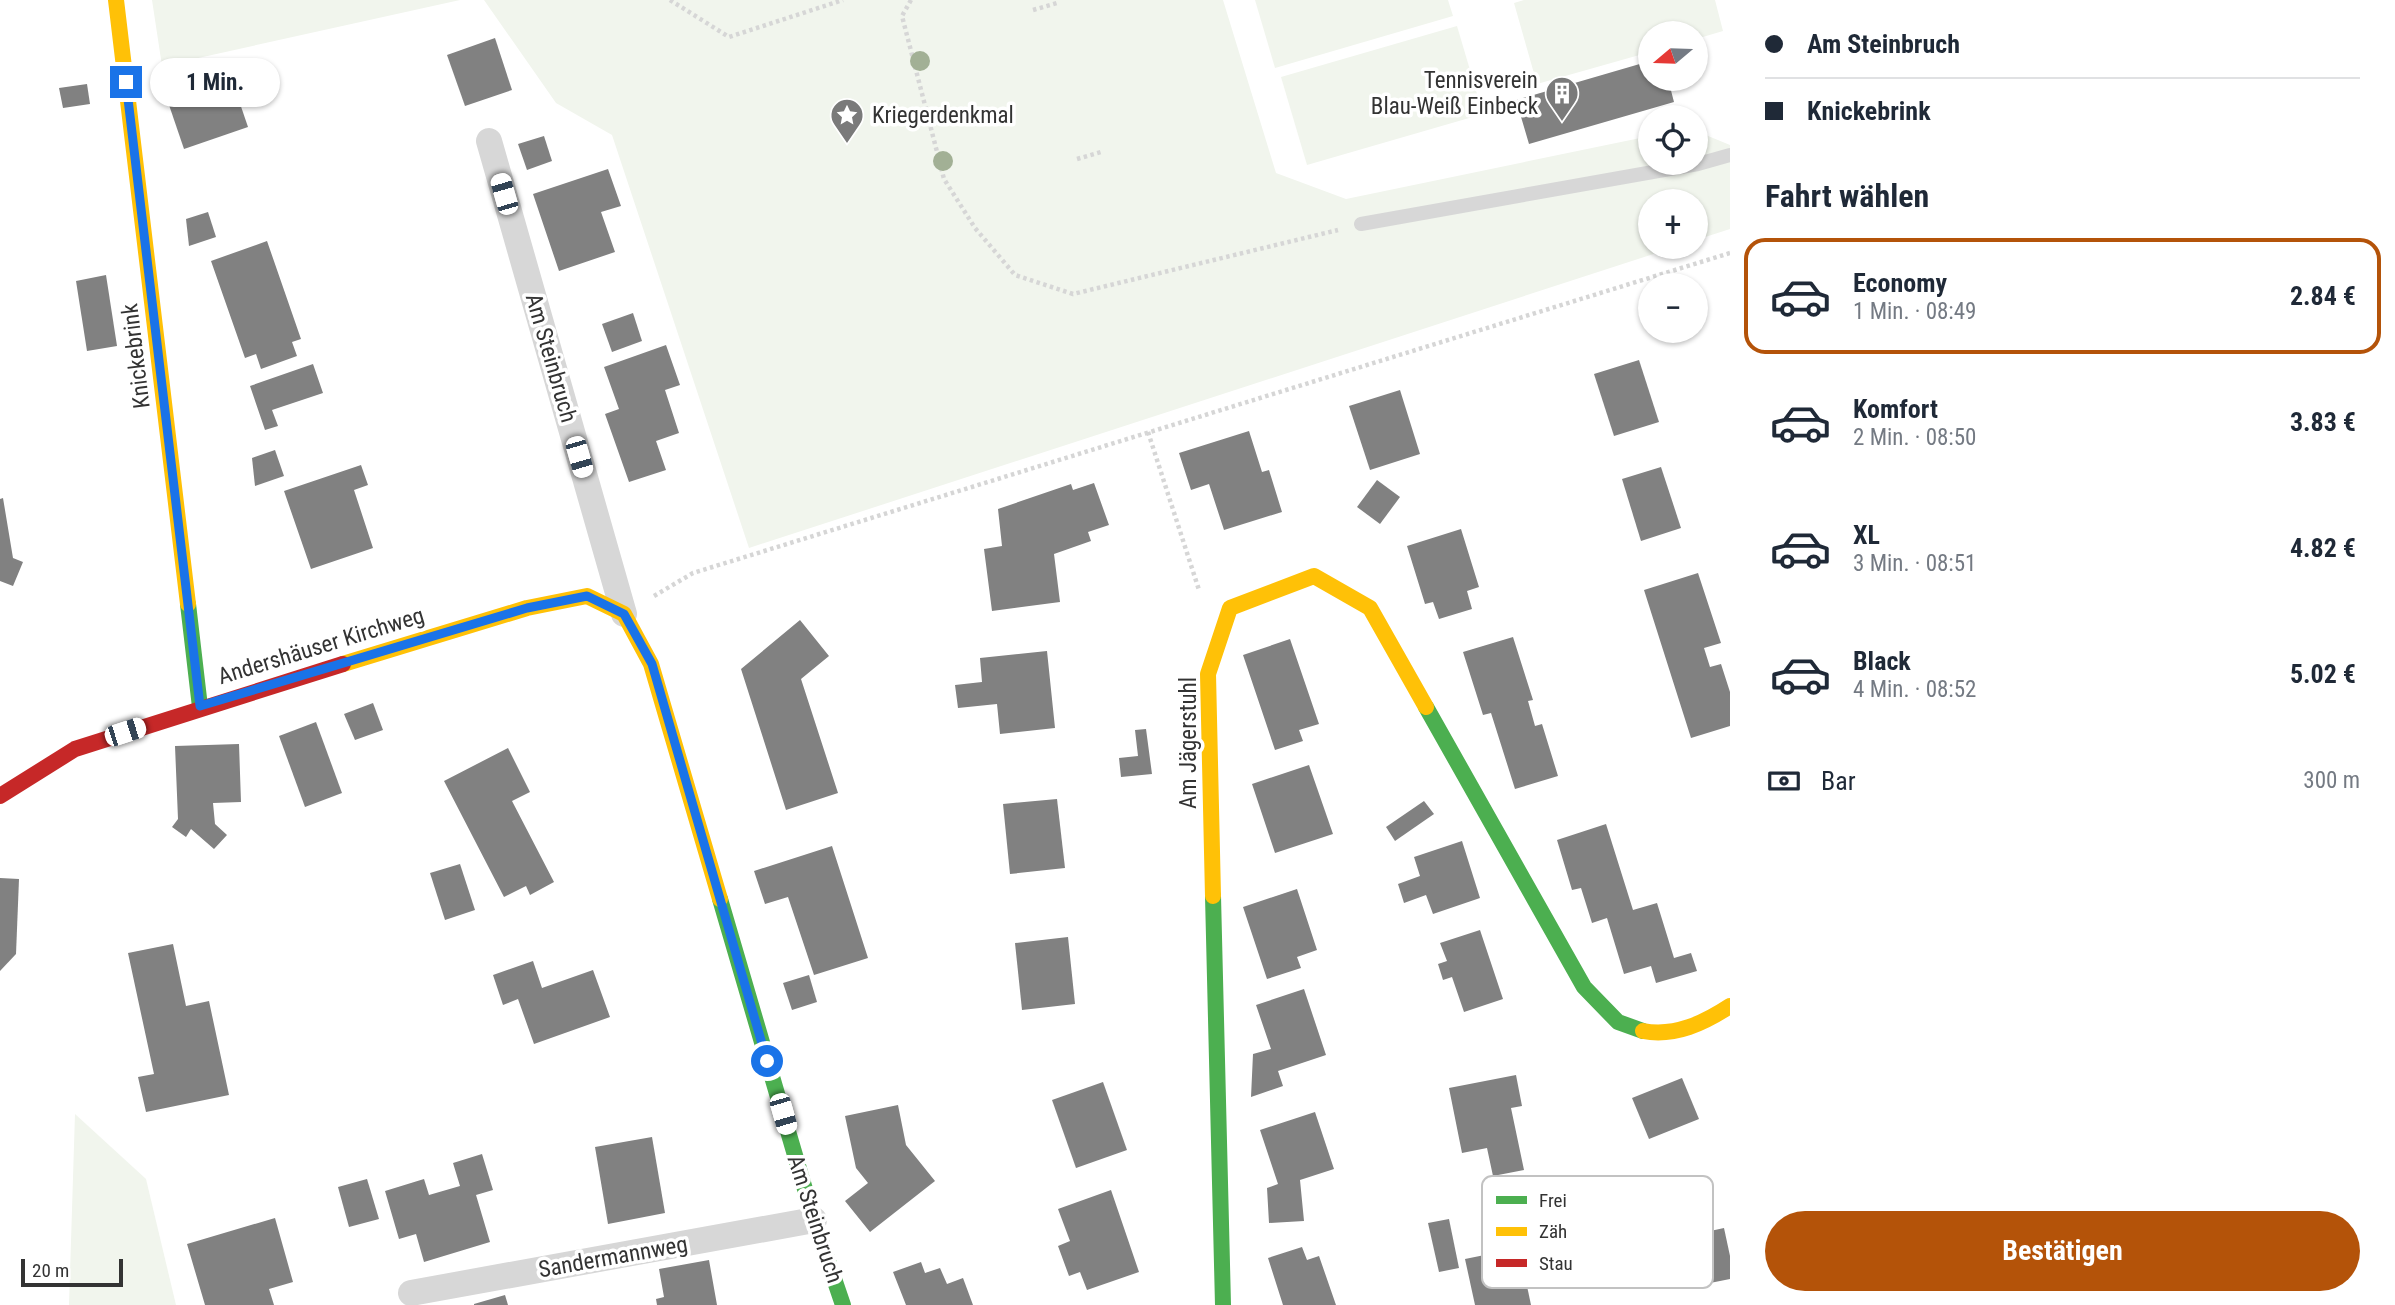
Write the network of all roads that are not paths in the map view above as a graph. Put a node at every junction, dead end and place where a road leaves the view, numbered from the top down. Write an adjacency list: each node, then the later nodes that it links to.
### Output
1 (116, 0): 6 (street, Knickebrink)
2 (489, 141): 5 (street, Am Steinbruch)
3 (1730, 155): 4 (lane)
4 (1361, 224)
5 (624, 614): 6 (street, Andershäuser Kirchweg); 9 (street, Am Steinbruch)
6 (200, 706): 7 (street, Andershäuser Kirchweg)
7 (0, 796)
8 (1730, 1006): 12 (street, Am Jägerstuhl)
9 (814, 1220): 10 (street, Sandermannweg); 11 (street, Am Steinbruch)
10 (411, 1293)
11 (843, 1305)
12 (1223, 1305)

